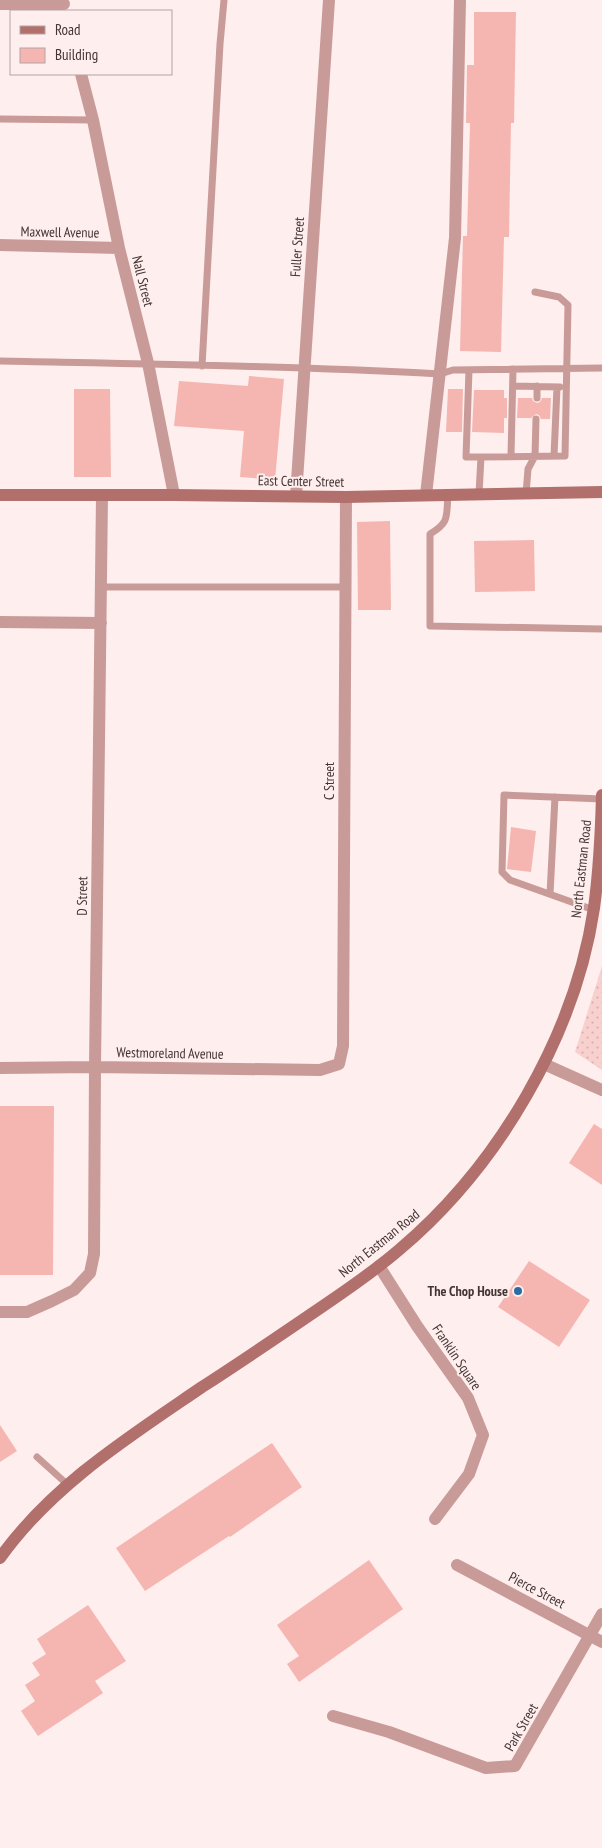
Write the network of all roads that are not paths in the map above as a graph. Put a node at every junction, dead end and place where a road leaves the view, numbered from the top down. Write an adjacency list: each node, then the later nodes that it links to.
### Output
1 (224, 0): 14 (lane)
2 (328, 0): 15 (street, Fuller Street)
3 (460, 0): 20 (street)
4 (0, 4): 5 (street)
5 (64, 5)
6 (81, 75): 8 (street, Nall Street)
7 (0, 119): 8 (lane)
8 (93, 120): 10 (street, Nall Street)
9 (0, 245): 10 (street, Maxwell Avenue)
10 (119, 248): 13 (street, Nall Street)
11 (535, 292): 17 (lane)
12 (0, 361): 13 (lane)
13 (148, 363): 14 (lane); 34 (street, Nall Street)
14 (202, 366): 15 (lane)
15 (304, 368): 20 (lane); 39 (street, Fuller Street)
16 (602, 368): 17 (lane)
17 (566, 369): 19 (lane); 24 (lane)
18 (469, 370): 19 (lane); 20 (lane); 30 (lane)
19 (513, 370): 21 (lane)
20 (440, 374): 35 (street)
21 (513, 386): 22 (lane); 27 (lane)
22 (537, 386): 23 (lane); 25 (lane)
23 (557, 387): 24 (lane); 29 (lane)
24 (566, 387): 29 (lane)
25 (537, 398)
26 (536, 419): 28 (lane)
27 (511, 456): 28 (lane); 30 (lane)
28 (535, 456): 29 (lane); 33 (lane)
29 (554, 456)
30 (481, 457): 32 (lane)
31 (602, 492): 33 (main road, East Center Street)
32 (479, 494): 33 (main road, East Center Street); 36 (main road, East Center Street)
33 (526, 494)
34 (174, 495): 38 (main road, East Center Street); 39 (main road, East Center Street)
35 (426, 495): 36 (main road, East Center Street); 40 (main road, East Center Street)
36 (448, 495): 45 (lane)
37 (0, 496): 38 (main road, East Center Street)
38 (102, 496): 41 (street, D Street)
39 (296, 496): 40 (main road, East Center Street)
40 (346, 497): 42 (street, C Street)
41 (101, 586): 42 (lane); 44 (street, D Street)
42 (345, 587): 50 (street, C Street)
43 (0, 622): 44 (street)
44 (101, 623): 52 (street, D Street)
45 (602, 629)
46 (555, 797): 47 (lane); 48 (lane); 48 (lane)
47 (602, 797): 49 (main road, North Eastman Road)
48 (550, 894): 49 (lane)
49 (594, 910): 51 (main road, North Eastman Road)
50 (338, 1064): 52 (street, Westmoreland Avenue)
51 (544, 1064): 54 (street); 55 (main road, North Eastman Road)
52 (95, 1067): 53 (street, Westmoreland Avenue); 56 (street, D Street)
53 (0, 1068)
54 (602, 1090)
55 (379, 1266): 58 (main road, North Eastman Road); 59 (street, Franklin Square)
56 (0, 1312)
57 (37, 1457): 58 (lane)
58 (68, 1485): 60 (main road, North Eastman Road)
59 (435, 1519)
60 (0, 1558)
61 (457, 1565): 63 (street, Pierce Street)
62 (602, 1614): 63 (street, Park Street)
63 (590, 1635): 64 (street, Pierce Street); 65 (street, Park Street)
64 (602, 1642)
65 (333, 1716)

